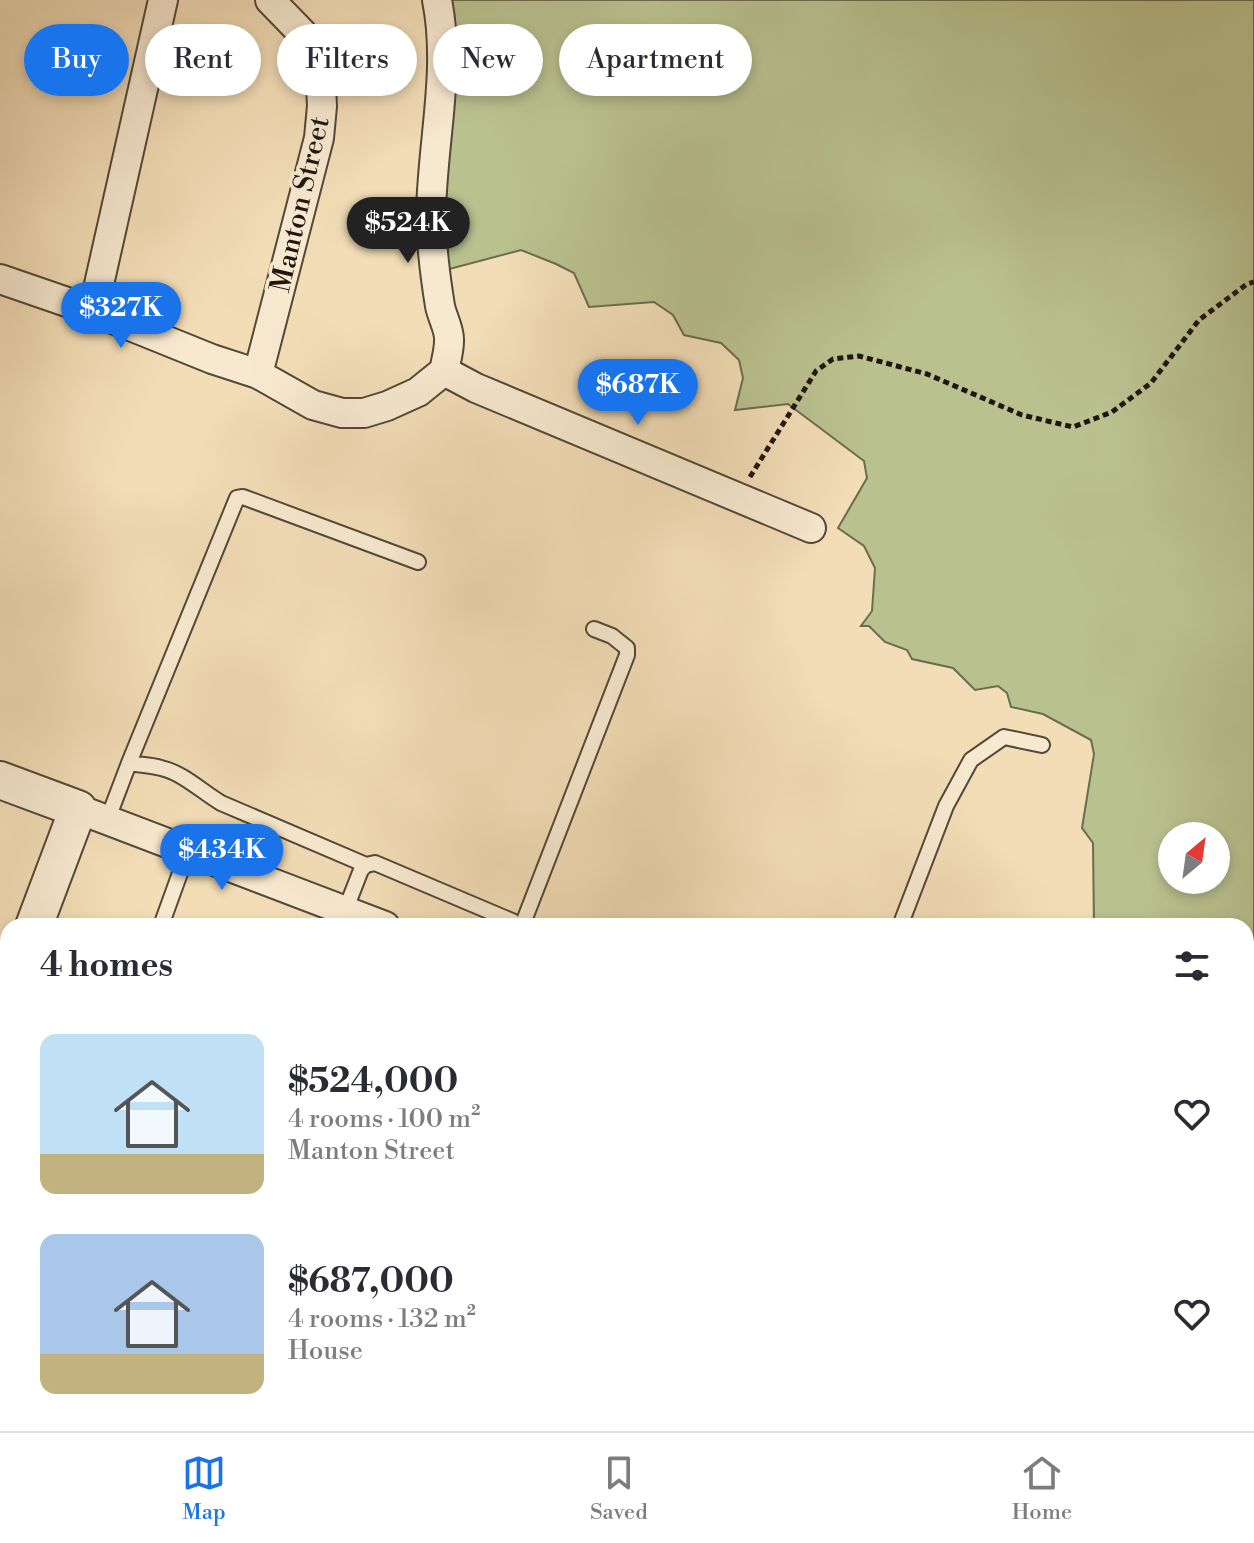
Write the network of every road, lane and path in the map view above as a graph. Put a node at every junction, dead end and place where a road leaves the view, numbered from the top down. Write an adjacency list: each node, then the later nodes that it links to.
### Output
1 (163, 0): 6 (street)
2 (270, 0): 8 (street, Manton Street)
3 (437, 0): 7 (street)
4 (0, 279): 6 (street)
5 (1254, 282): 9 (path)
6 (93, 311): 8 (street)
7 (444, 371): 8 (street); 9 (street)
8 (258, 374)
9 (737, 497): 10 (street)
10 (811, 528)
11 (418, 562): 14 (lane)
12 (594, 629): 24 (lane)
13 (1042, 745): 25 (lane)
14 (129, 763): 16 (lane); 18 (lane)
15 (0, 780): 16 (street)
16 (93, 815): 17 (street); 20 (street)
17 (188, 851): 19 (street); 21 (lane)
18 (366, 865): 19 (lane); 23 (lane)
19 (345, 911): 22 (street)
20 (38, 918)
21 (164, 918)
22 (364, 918)
23 (505, 918)
24 (523, 918)
25 (903, 918)

